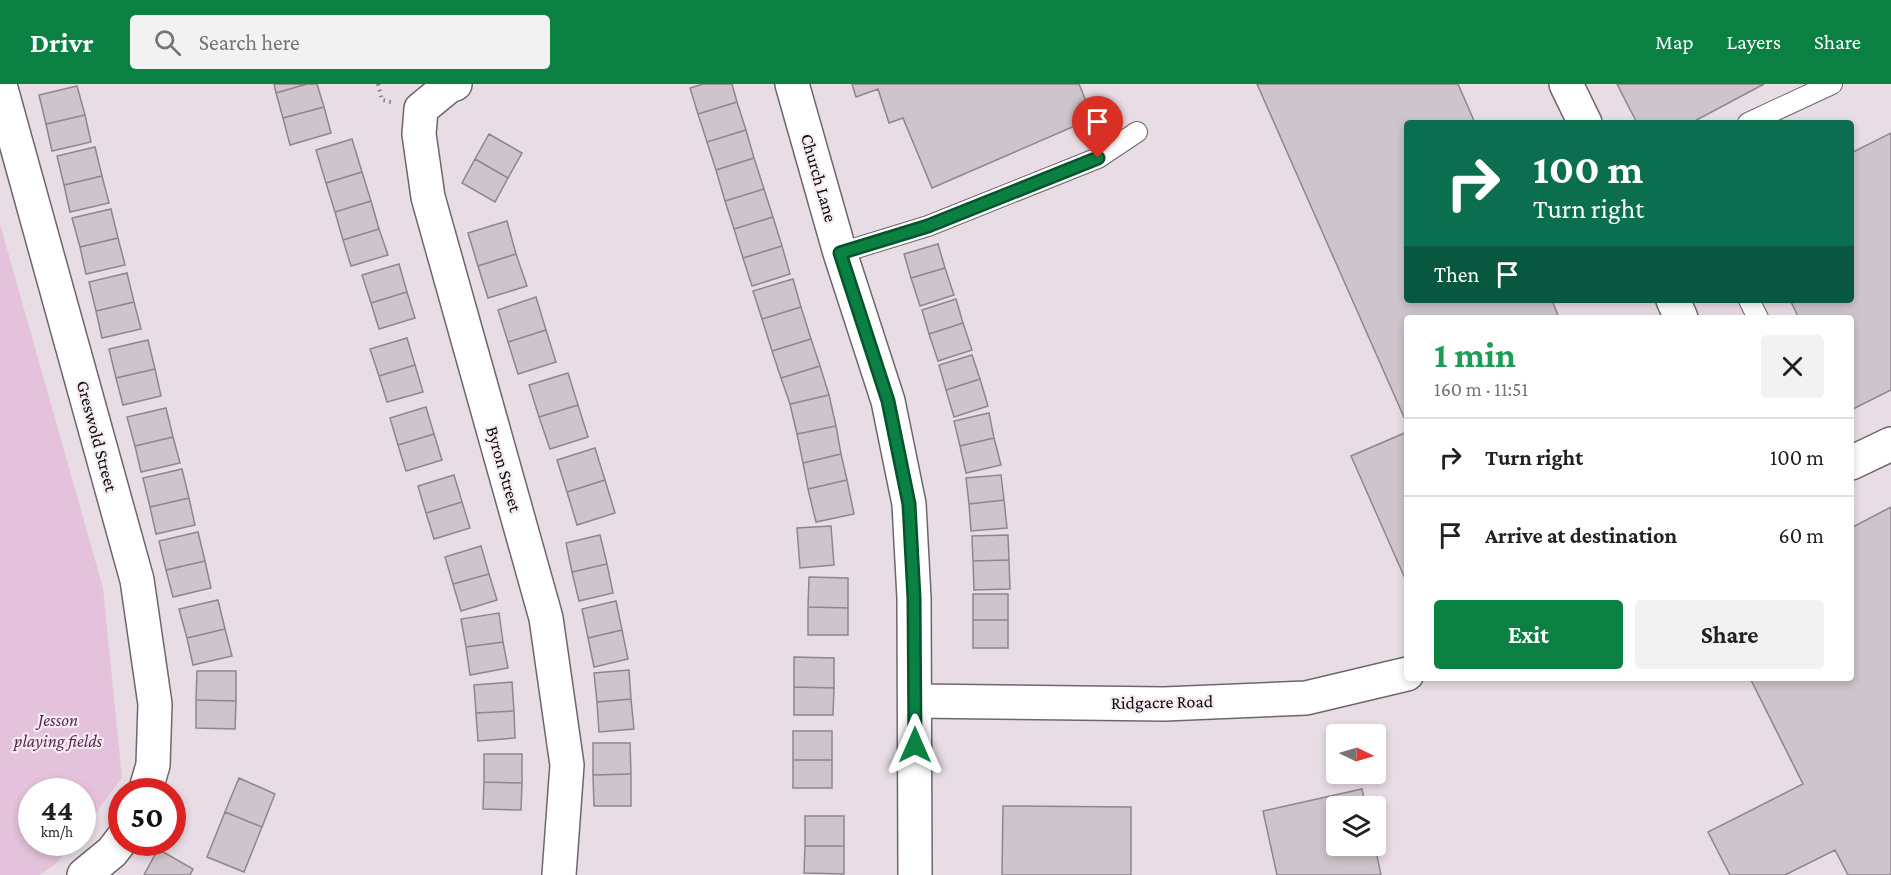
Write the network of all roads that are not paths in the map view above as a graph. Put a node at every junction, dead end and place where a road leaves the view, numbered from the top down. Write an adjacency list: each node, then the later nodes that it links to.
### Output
1 (0, 84): 14 (street, Greswold Street)
2 (455, 84): 17 (street, Byron Street)
3 (792, 84): 9 (street, Church Lane)
4 (1566, 84): 6 (street)
5 (1832, 84): 7 (lane)
6 (1584, 120)
7 (1754, 120)
8 (1137, 132): 9 (lane)
9 (840, 253): 13 (street, Church Lane)
10 (1891, 444): 11 (street)
11 (1854, 462)
12 (1404, 675): 13 (street, Ridgacre Road)
13 (915, 701): 18 (street, Church Lane)
14 (149, 778)
15 (108, 855): 16 (street)
16 (84, 875)
17 (560, 875)
18 (915, 875)

